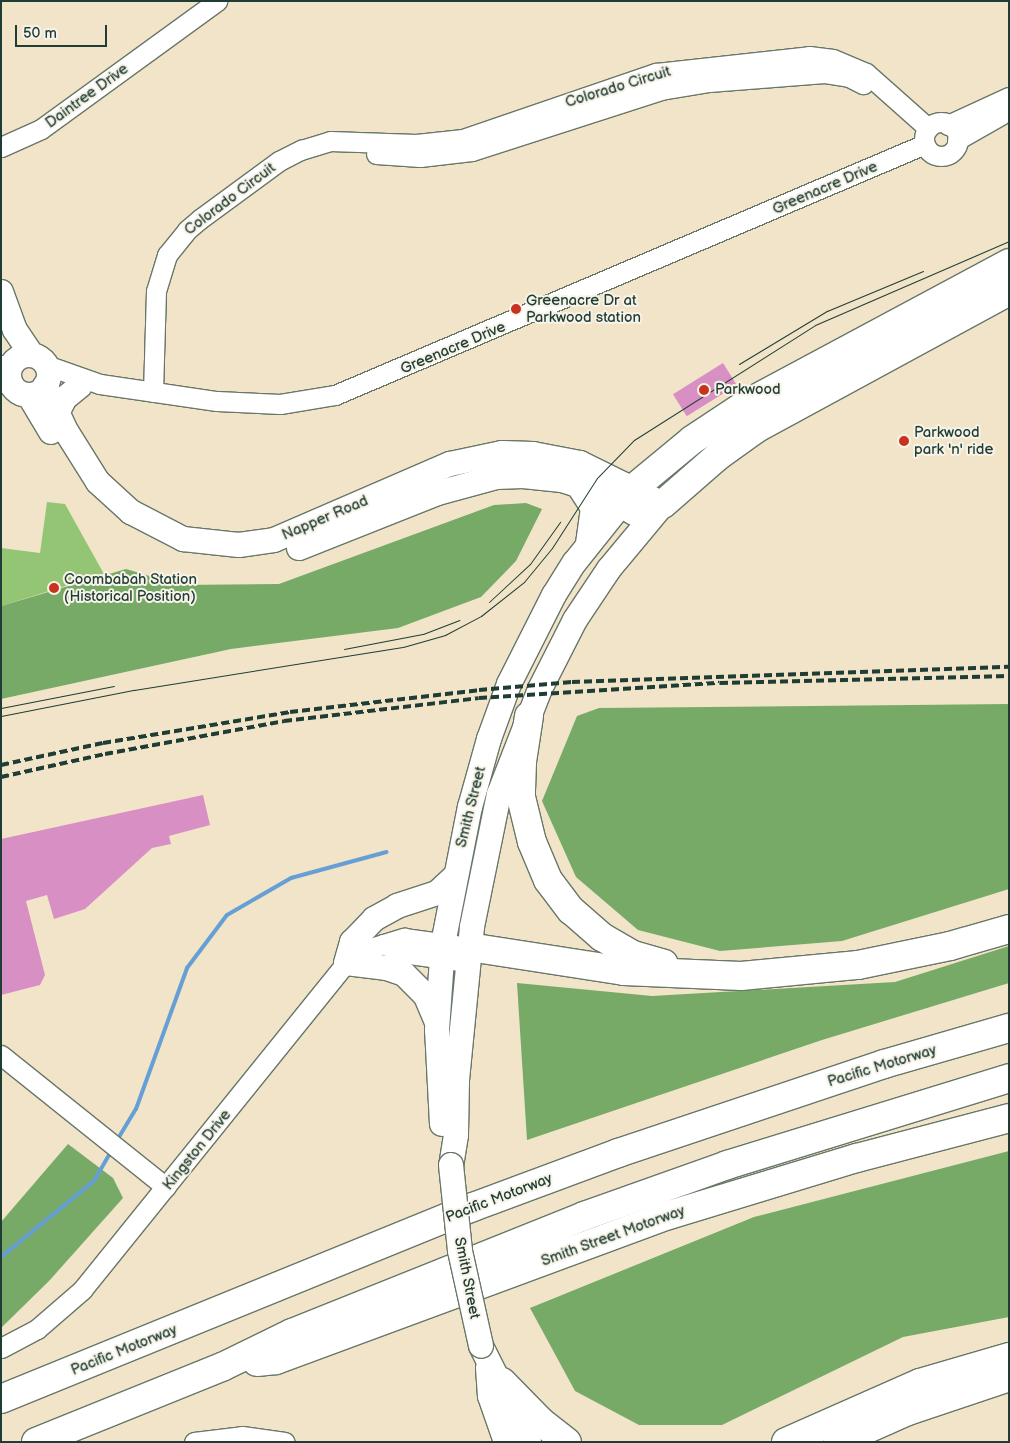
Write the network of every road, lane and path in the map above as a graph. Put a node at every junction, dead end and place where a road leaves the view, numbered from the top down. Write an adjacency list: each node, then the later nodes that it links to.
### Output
1 (218, 1): 6 (street, Daintree Drive)
2 (1009, 97): 4 (street)
3 (1009, 111): 4 (street)
4 (953, 132): 5 (street); 5 (street)
5 (926, 136): 13 (street, Greenacre Drive); 13 (street, Colorado Circuit)
6 (1, 147)
7 (1009, 263): 16 (highway)
8 (1009, 291): 17 (highway)
9 (1, 292): 11 (main road, Napper Road)
10 (2, 332): 11 (main road, Napper Road)
11 (24, 374): 12 (street, Greenacre Drive); 14 (main road, Napper Road); 15 (main road, Napper Road)
12 (90, 385): 13 (street, Greenacre Drive); 14 (main road)
13 (153, 392)
14 (56, 413): 16 (main road, Napper Road)
15 (578, 485): 16 (main road, Napper Road); 18 (main road)
16 (628, 496): 17 (main road, Napper Road); 18 (main road, Smith Street)
17 (654, 513): 19 (main road, Smith Street)
18 (588, 545): 20 (main road, Smith Street)
19 (529, 716): 22 (main road, Smith Street); 24 (highway)
20 (455, 876): 22 (main road, Smith Street); 23 (main road)
21 (1009, 929): 24 (highway)
22 (455, 953): 23 (street, Kingston Drive); 24 (highway); 25 (main road, Smith Street); 30 (main road, Smith Street)
23 (346, 963): 25 (main road); 31 (street, Kingston Drive)
24 (700, 976)
25 (438, 1025): 30 (main road, Smith Street)
26 (1009, 1028): 38 (highway, Pacific Motorway)
27 (1, 1055): 31 (street)
28 (1009, 1078): 35 (highway)
29 (1009, 1118): 35 (highway, Smith Street Motorway)
30 (451, 1165): 33 (main road, Smith Street, bridge)
31 (166, 1187): 32 (street, Kingston Drive)
32 (1, 1348)
33 (484, 1352): 37 (main road, Smith Street); 42 (main road, Smith Street)
34 (1009, 1357): 45 (highway)
35 (222, 1367): 39 (highway)
36 (1009, 1377): 46 (highway)
37 (502, 1382): 43 (main road, Smith Street); 44 (highway)
38 (1, 1399)
39 (36, 1442)
40 (194, 1442): 41 (street)
41 (285, 1442)
42 (506, 1442)
43 (529, 1442)
44 (566, 1442)
45 (786, 1442)
46 (838, 1442)

